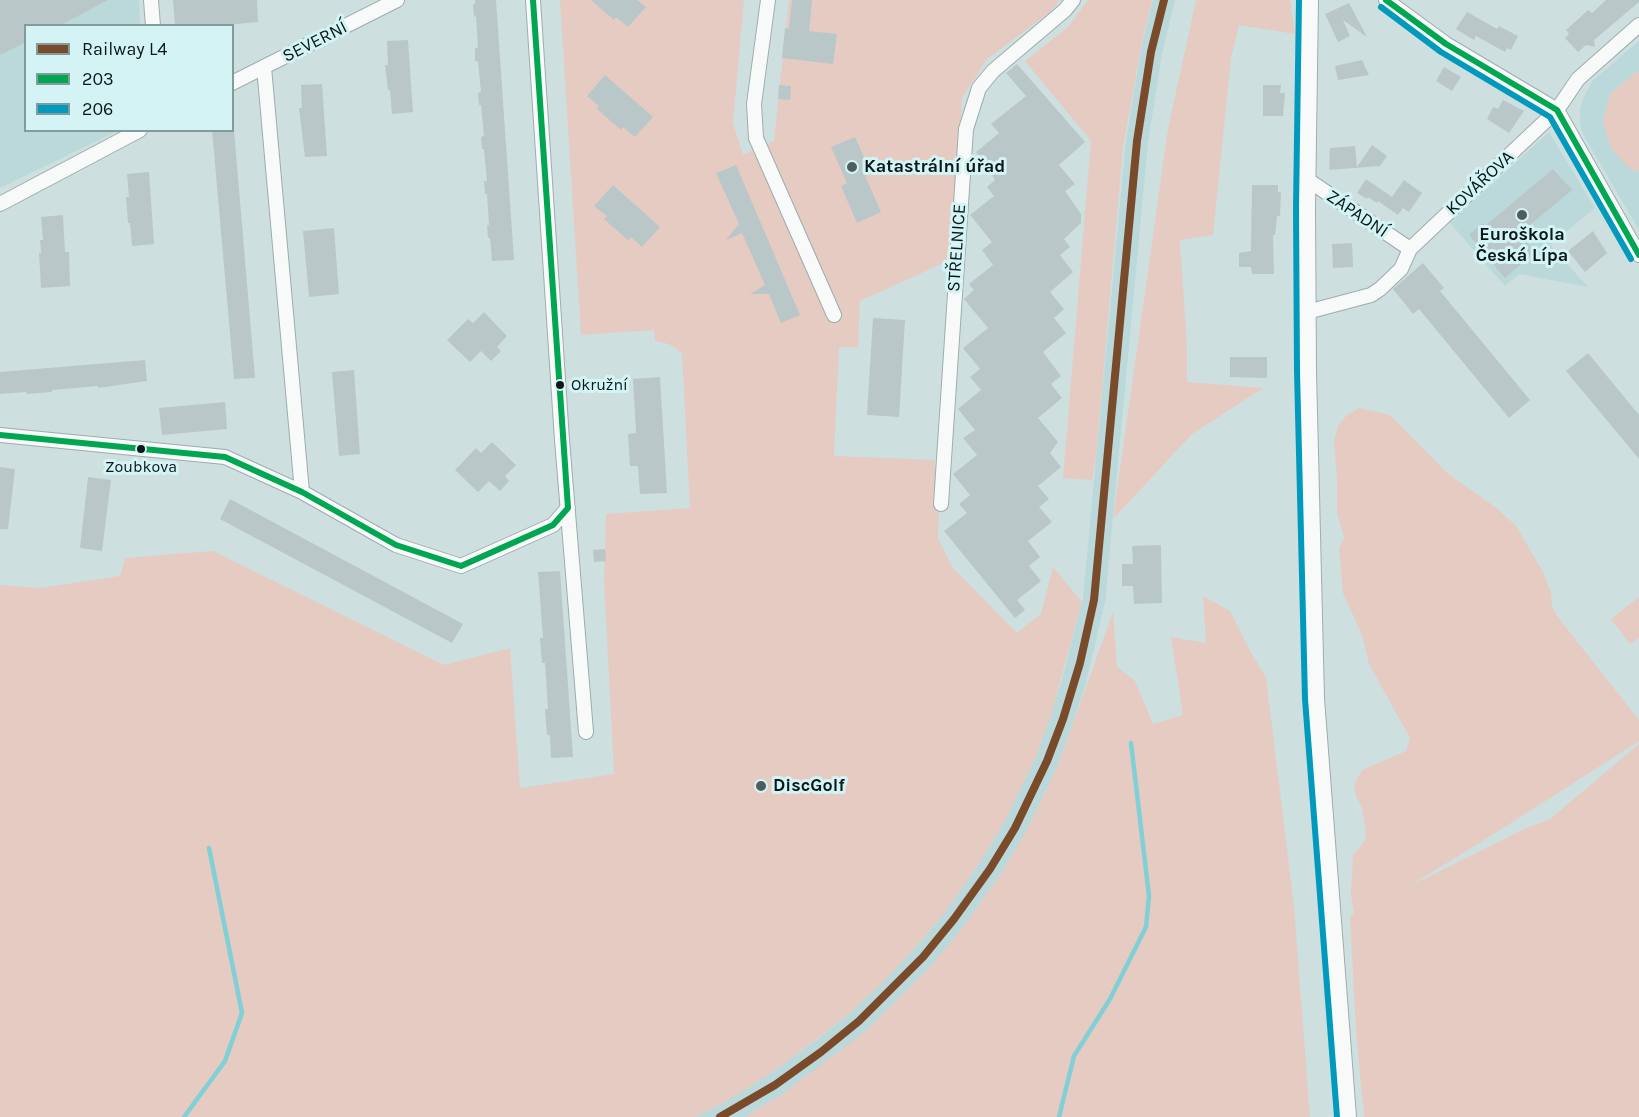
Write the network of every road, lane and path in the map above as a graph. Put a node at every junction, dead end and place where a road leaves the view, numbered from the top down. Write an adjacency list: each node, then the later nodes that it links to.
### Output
1 (151, 0): 8 (street)
2 (397, 0): 10 (street, SEVERNÍ)
3 (533, 0): 23 (street)
4 (768, 0): 19 (street)
5 (1073, 0): 22 (street, STŘELNICE)
6 (1308, 0): 14 (street)
7 (1386, 0): 12 (street)
8 (153, 24)
9 (1639, 26): 12 (street, KOVÁŘOVA)
10 (264, 68): 11 (street, SEVERNÍ); 21 (street)
11 (234, 82)
12 (1557, 110): 16 (street, KOVÁŘOVA); 17 (street)
13 (136, 132): 15 (street)
14 (1305, 178): 16 (street, ZÁPADNÍ); 18 (street)
15 (0, 204)
16 (1410, 249): 18 (street, KOVÁŘOVA)
17 (1639, 255)
18 (1307, 312): 25 (street)
19 (834, 315)
20 (0, 435): 21 (street)
21 (302, 492): 23 (street)
22 (941, 504)
23 (568, 508): 24 (street)
24 (586, 732)
25 (1346, 1117)

